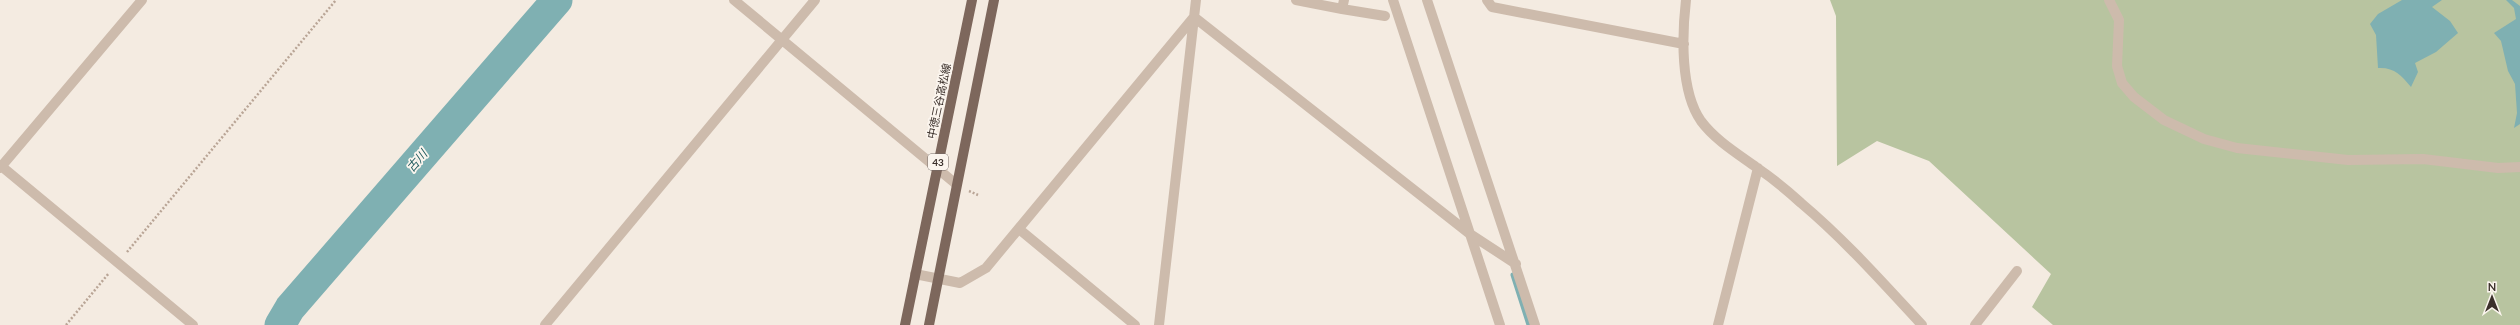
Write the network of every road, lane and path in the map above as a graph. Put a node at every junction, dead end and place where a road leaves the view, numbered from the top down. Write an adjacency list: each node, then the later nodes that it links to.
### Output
1 (142, 0): 19 (street)
2 (336, 0): 26 (path)
3 (734, 0): 17 (street)
4 (815, 0): 17 (street)
5 (972, 0): 21 (main road, 中徳三谷高松線 / 43)
6 (994, 0): 23 (main road, 43)
7 (1196, 0): 16 (street)
8 (1296, 0): 14 (street)
9 (1393, 0): 25 (street)
10 (1427, 0): 27 (street)
11 (1487, 0): 18 (street)
12 (1686, 0): 18 (street)
13 (2109, 0): 20 (street)
14 (1343, 4): 15 (street)
15 (1385, 16)
16 (1194, 17): 24 (street); 25 (street); 37 (street)
17 (782, 39): 21 (street); 33 (street)
18 (1684, 44): 22 (street)
19 (0, 167): 26 (street)
20 (2520, 167)
21 (937, 168): 23 (street); 29 (main road, 中徳三谷高松線 / 43)
22 (1758, 168): 40 (street); 41 (street)
23 (956, 184): 30 (main road, 43)
24 (1019, 229): 30 (street); 36 (street)
25 (1470, 234): 27 (street); 38 (street)
26 (118, 262): 31 (path); 32 (street)
27 (1516, 264): 39 (street)
28 (2017, 271): 42 (street)
29 (915, 274): 30 (street); 34 (main road, 中徳三谷高松線 / 43)
30 (938, 279): 35 (main road, 43)
31 (66, 325)
32 (192, 325)
33 (545, 325)
34 (905, 325)
35 (929, 325)
36 (1136, 325)
37 (1159, 325)
38 (1500, 325)
39 (1535, 325)
40 (1718, 325)
41 (1922, 325)
42 (1975, 325)

